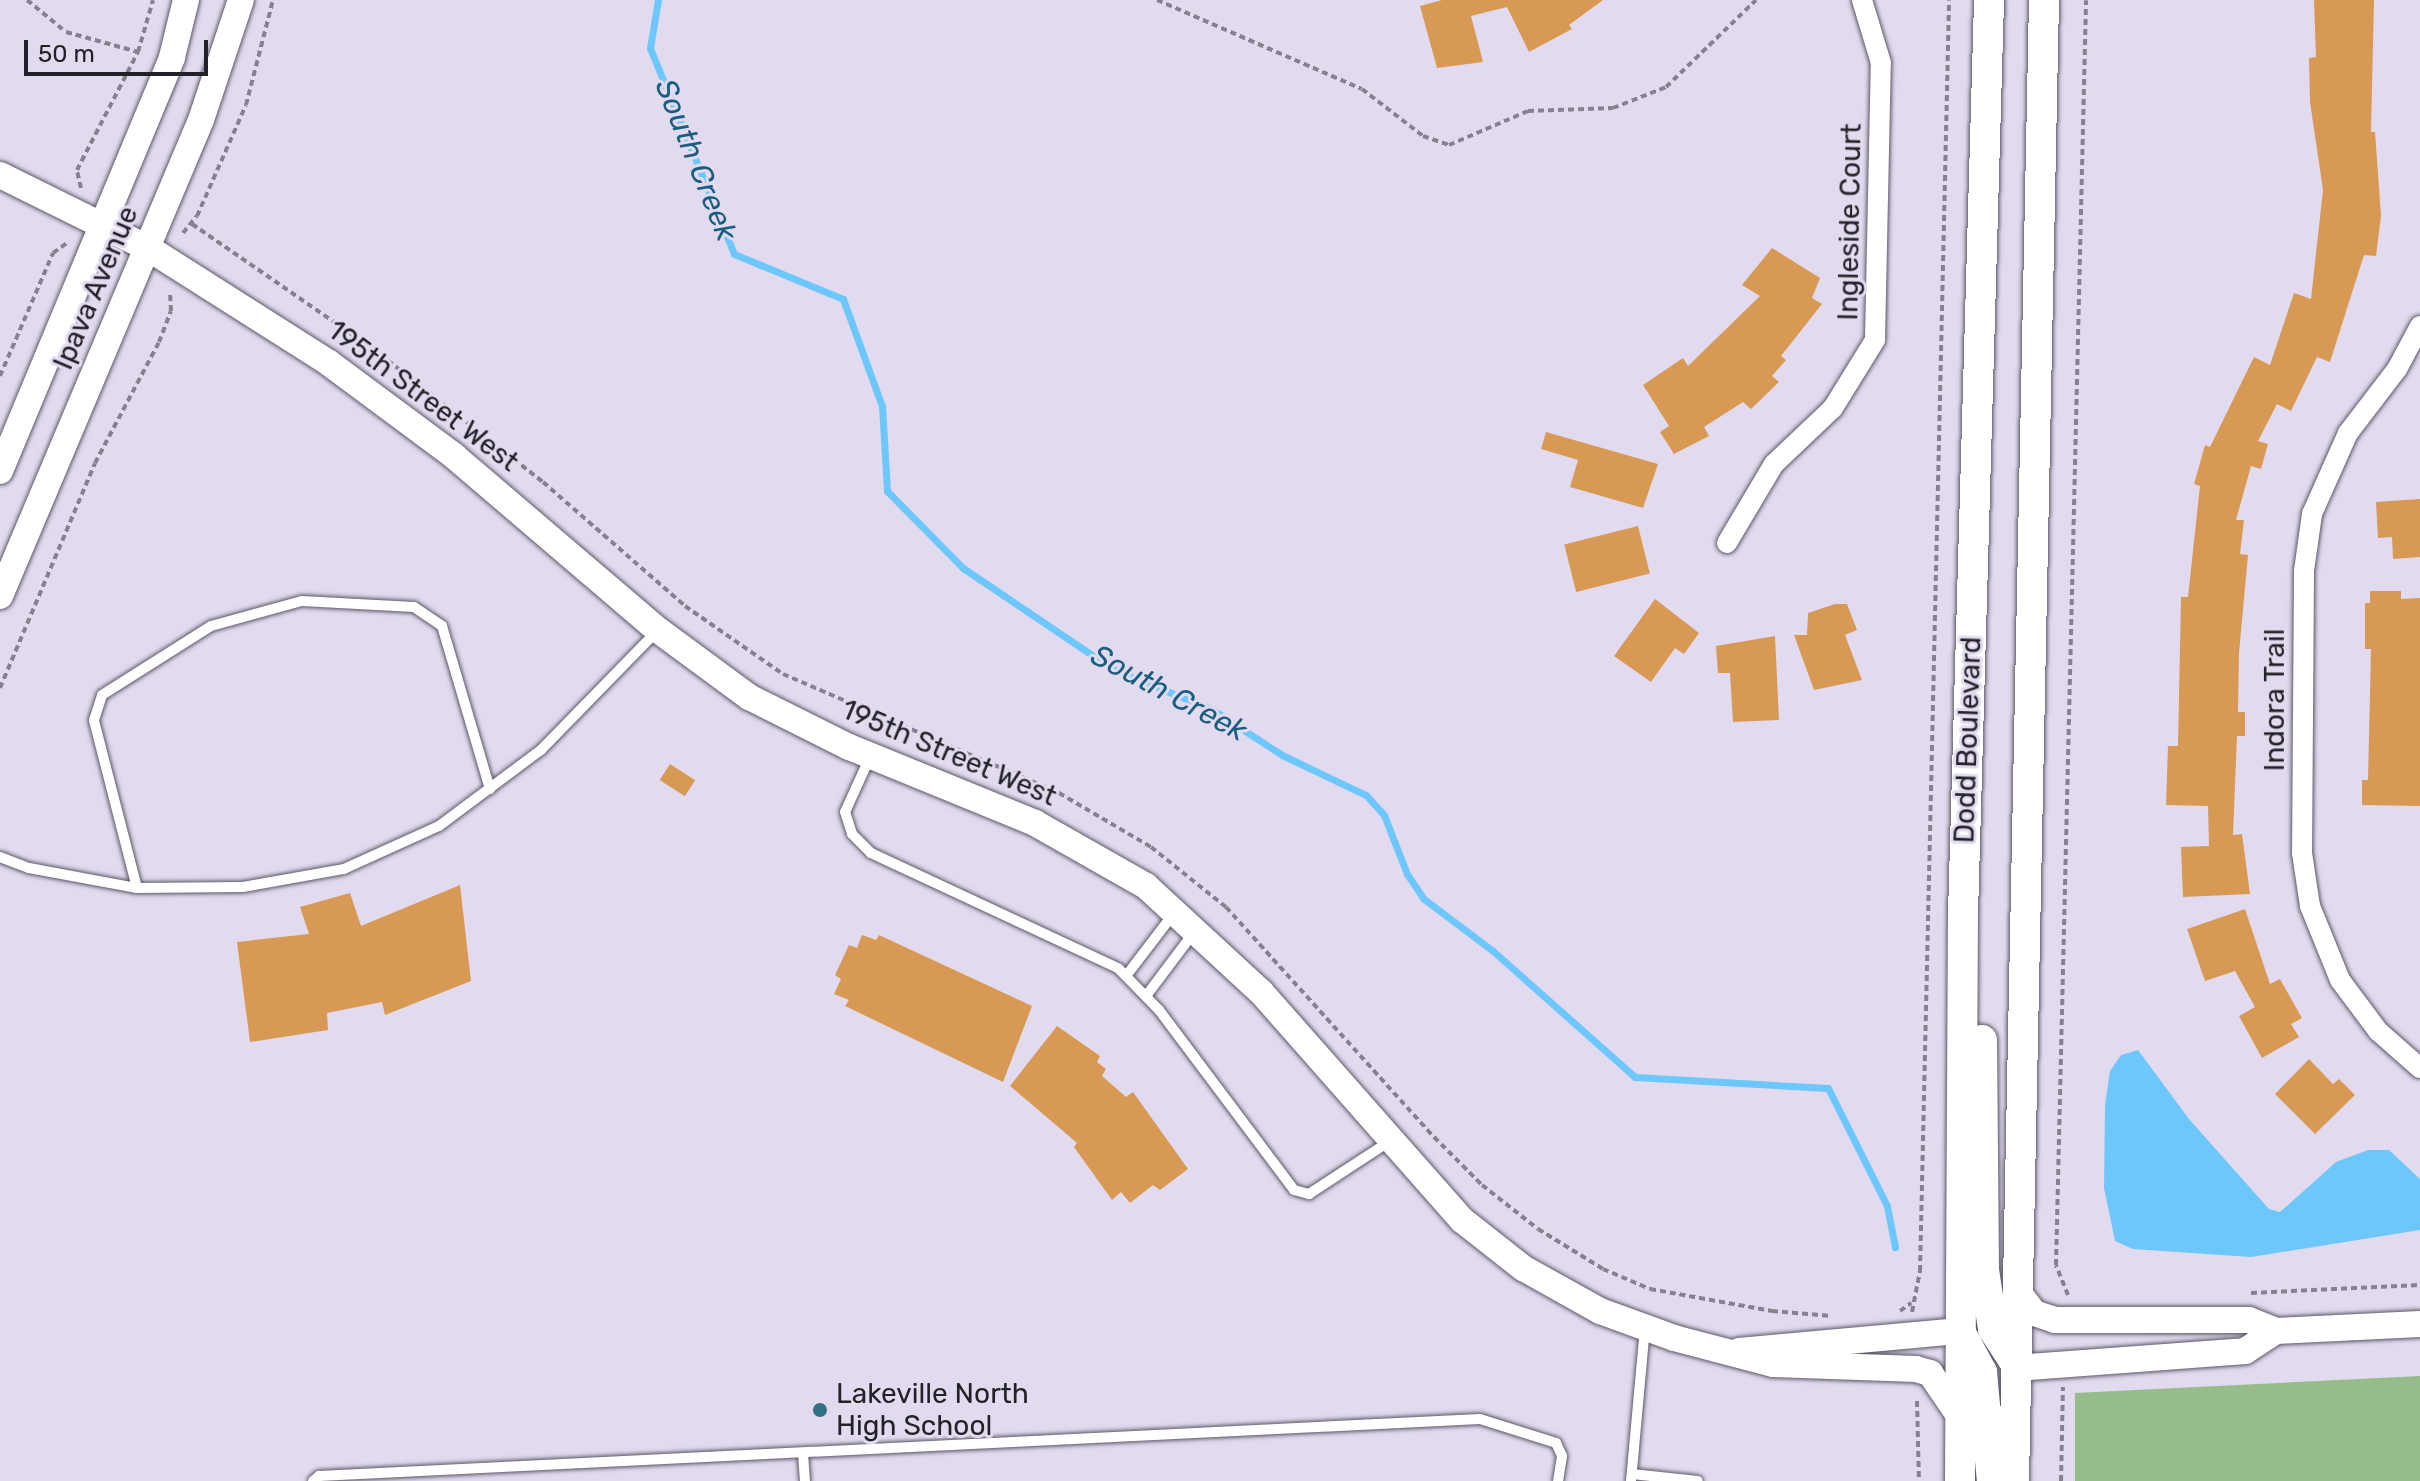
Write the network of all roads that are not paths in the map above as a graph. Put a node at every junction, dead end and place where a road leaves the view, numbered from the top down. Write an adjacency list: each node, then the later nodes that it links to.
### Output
1 (186, 0): 7 (street, Ipava Avenue)
2 (241, 0): 8 (street, Ipava Avenue)
3 (1862, 0): 11 (street, Ingleside Court)
4 (1989, 0): 19 (main road, Dodd Boulevard)
5 (2044, 0): 25 (main road, Dodd Boulevard)
6 (0, 175): 7 (street, 195th Street West)
7 (105, 225): 8 (street, 195th Street West); 10 (street, Ipava Avenue)
8 (148, 248): 12 (street, Ipava Avenue); 13 (street, 195th Street West)
9 (2420, 326): 23 (street, Indora Trail)
10 (0, 471)
11 (1727, 543)
12 (0, 596)
13 (658, 630): 14 (street, 195th Street West); 15 (lane)
14 (871, 755): 18 (street, 195th Street West); 21 (lane)
15 (490, 789): 17 (lane); 17 (lane)
16 (0, 857): 17 (lane)
17 (137, 888)
18 (1176, 911): 20 (street, 195th Street West); 21 (lane)
19 (1963, 914): 28 (main road, Dodd Boulevard); 31 (main road)
20 (1197, 928): 22 (lane); 24 (street, 195th Street West)
21 (1126, 976): 22 (lane)
22 (1146, 996): 24 (lane)
23 (2420, 1068)
24 (1390, 1141): 27 (street, 195th Street West)
25 (2016, 1289): 29 (street); 31 (main road, Dodd Boulevard)
26 (2420, 1324): 29 (street)
27 (1645, 1328): 30 (street, 195th Street West); 34 (lane)
28 (1960, 1331): 30 (street, 195th Street West); 32 (main road, Dodd Boulevard); 40 (main road)
29 (2276, 1331): 31 (street)
30 (1739, 1351): 32 (street, 195th Street West)
31 (2014, 1361): 41 (main road, Dodd Boulevard)
32 (1960, 1417): 39 (main road, Dodd Boulevard)
33 (803, 1453): 35 (lane); 36 (lane); 37 (lane)
34 (1632, 1477): 38 (lane)
35 (313, 1481)
36 (805, 1481)
37 (1558, 1481)
38 (1698, 1481)
39 (1960, 1481)
40 (1992, 1481)
41 (2014, 1481)

